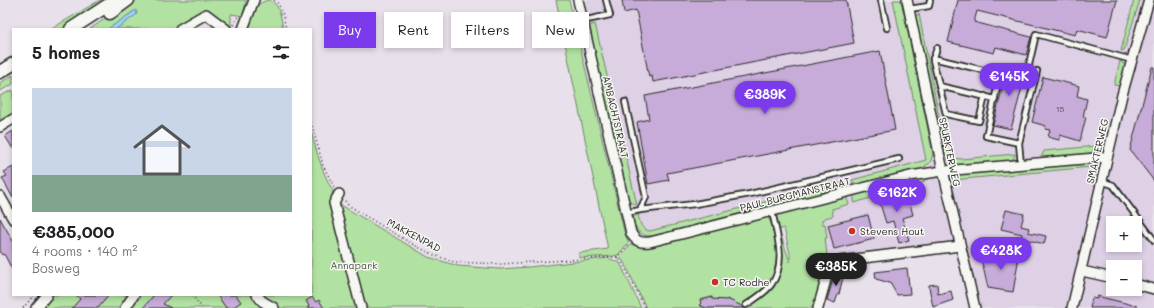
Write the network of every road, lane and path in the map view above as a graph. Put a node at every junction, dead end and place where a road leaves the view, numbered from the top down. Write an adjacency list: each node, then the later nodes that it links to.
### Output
1 (116, 0): 13 (street)
2 (128, 0): 14 (street)
3 (254, 0): 17 (street)
4 (274, 0): 18 (path)
5 (578, 0): 11 (street, AMBACHTSTRAAT)
6 (606, 0): 12 (lane)
7 (881, 0): 19 (lane)
8 (930, 0): 10 (lane)
9 (1149, 0): 23 (street, SMAKTERWEG)
10 (908, 5): 41 (street, SPURKTERWEG)
11 (580, 12)
12 (589, 19)
13 (73, 28)
14 (86, 28)
15 (182, 28): 16 (street)
16 (225, 28)
17 (243, 28)
18 (286, 28)
19 (887, 28)
20 (588, 48): 47 (street, AMBACHTSTRAAT)
21 (937, 48): 22 (lane)
22 (934, 58): 30 (lane); 32 (lane)
23 (1132, 60): 25 (lane); 38 (street, SMAKTERWEG)
24 (12, 65): 27 (street)
25 (1028, 69)
26 (1037, 71): 37 (lane)
27 (0, 72)
28 (12, 74): 29 (street)
29 (0, 81)
30 (939, 86): 31 (lane); 31 (lane)
31 (985, 96): 32 (lane)
32 (994, 99): 37 (lane)
33 (625, 102): 45 (lane)
34 (12, 120): 36 (street)
35 (312, 125): 43 (path, MAKKENPAD)
36 (0, 127)
37 (1019, 143): 40 (lane)
38 (1107, 158): 40 (street, PAUL BURGMANSTRAAT); 42 (street, SMAKTERWEG)
39 (899, 159): 45 (lane)
40 (1021, 164): 41 (street, PAUL BURGMANSTRAAT)
41 (943, 171): 46 (street, PAUL BURGMANSTRAAT); 51 (street, SPURKTERWEG)
42 (1102, 181): 50 (lane); 53 (street, SMAKTERWEG)
43 (338, 194): 52 (path, MAKKENPAD); 68 (street)
44 (0, 196): 48 (street)
45 (640, 210): 47 (lane)
46 (772, 211): 49 (street, PAUL BURGMANSTRAAT); 62 (lane)
47 (626, 213): 49 (street, AMBACHTSTRAAT)
48 (12, 217)
49 (634, 239): 52 (path)
50 (1154, 240)
51 (960, 246): 70 (street); 71 (street, SPURKTERWEG)
52 (617, 257): 69 (path)
53 (1082, 271): 54 (street); 72 (street, SMAKTERWEG)
54 (1106, 276)
55 (1142, 286): 56 (street)
56 (1154, 289)
57 (33, 296): 63 (path)
58 (46, 296): 64 (street)
59 (133, 296): 65 (street)
60 (193, 296): 66 (path)
61 (258, 296): 67 (street)
62 (746, 305)
63 (23, 308)
64 (36, 308)
65 (125, 308)
66 (202, 308)
67 (274, 308)
68 (361, 308)
69 (644, 308)
70 (818, 308)
71 (975, 308)
72 (1072, 308)

